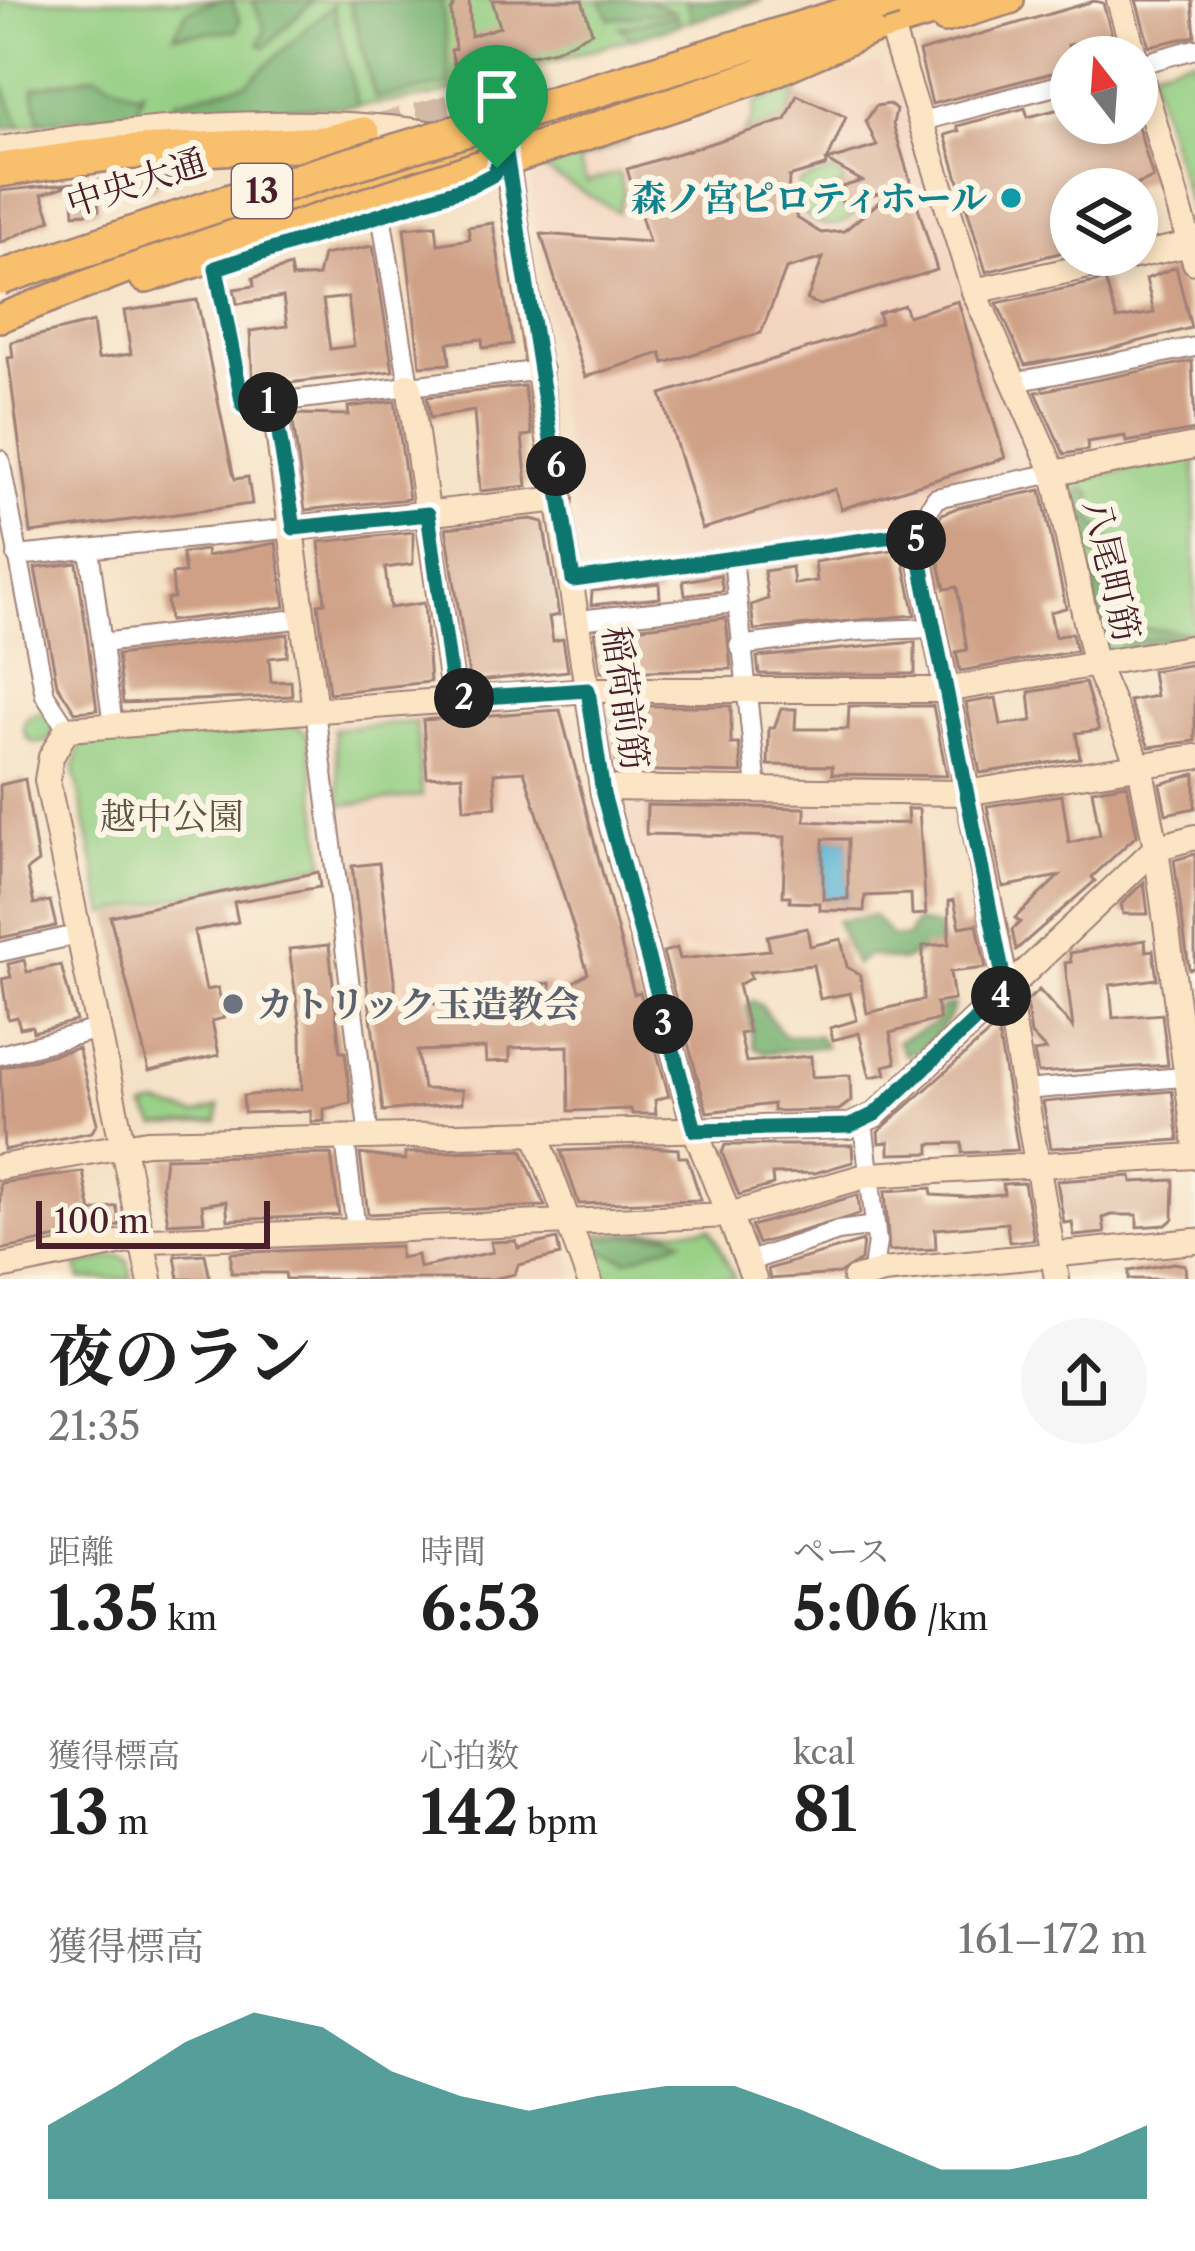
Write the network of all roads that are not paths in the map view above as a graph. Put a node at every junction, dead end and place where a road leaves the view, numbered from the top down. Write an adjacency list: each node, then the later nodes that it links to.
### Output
1 (964, 0): 4 (highway, 13)
2 (1010, 0): 4 (main road, 中央大通)
3 (1119, 0): 5 (street)
4 (860, 11): 9 (highway, bridge); 10 (street, 八尾町筋); 14 (main road, 中央大通); 20 (highway, bridge); 21 (highway, 13, bridge); 24 (highway, 13, bridge)
5 (1129, 36)
6 (1195, 49): 7 (street)
7 (1158, 57)
8 (1050, 87): 10 (street)
9 (510, 100): 11 (main road, 中央大通); 14 (street, 稲荷前筋)
10 (922, 121): 23 (street, 八尾町筋)
11 (418, 131): 14 (street); 15 (street); 18 (main road, 中央大通)
12 (1158, 132): 17 (street)
13 (363, 134): 15 (highway)
14 (505, 147): 16 (street, 中央大通); 22 (main road, 中央大通); 27 (street, 稲荷前筋)
15 (5, 162)
16 (381, 214): 19 (street, 中央大通); 29 (street)
17 (1193, 250): 23 (street)
18 (0, 265)
19 (216, 268): 20 (street, 中央大通); 30 (street)
20 (146, 276): 22 (street, 中央大通)
21 (0, 278)
22 (94, 286): 25 (main road, 中央大通)
23 (974, 291): 28 (street, 八尾町筋)
24 (0, 298)
25 (0, 318)
26 (1195, 347): 28 (street)
27 (543, 370): 29 (street); 34 (street, 稲荷前筋)
28 (1016, 382): 33 (street, 八尾町筋)
29 (409, 386): 30 (street); 35 (street)
30 (274, 401): 36 (street)
31 (1195, 446): 33 (street)
32 (0, 460): 39 (street)
33 (1054, 473): 37 (street); 49 (street, 八尾町筋)
34 (561, 499): 35 (street); 41 (street, 稲荷前筋)
35 (428, 514): 36 (street); 53 (street)
36 (294, 528): 38 (street); 43 (street)
37 (915, 533): 40 (street); 45 (street)
38 (89, 549): 39 (street); 46 (street)
39 (17, 556): 56 (street)
40 (733, 558): 41 (street); 42 (street)
41 (573, 580): 44 (street, 稲荷前筋)
42 (736, 603): 44 (street); 47 (street)
43 (304, 618): 46 (street); 54 (street)
44 (578, 620): 50 (street, 稲荷前筋)
45 (933, 628): 47 (street); 51 (street)
46 (102, 643): 55 (street)
47 (739, 646): 52 (street)
48 (1195, 647): 49 (street)
49 (1095, 663): 51 (street); 58 (street, 八尾町筋)
50 (588, 690): 52 (street); 53 (street); 59 (street, 稲荷前筋)
51 (945, 690): 52 (street); 61 (street)
52 (743, 692): 60 (street)
53 (454, 699): 54 (street)
54 (314, 710): 55 (street); 75 (street)
55 (113, 726): 56 (street)
56 (67, 729): 64 (street)
57 (1195, 757): 58 (street)
58 (1138, 766): 61 (street); 63 (street, 八尾町筋)
59 (602, 788): 60 (street); 73 (street, 稲荷前筋)
60 (757, 789): 61 (street)
61 (965, 793): 67 (street)
62 (1195, 837): 63 (street)
63 (1156, 848): 66 (street, 八尾町筋); 67 (street)
64 (81, 934): 65 (street); 68 (street)
65 (0, 952)
66 (1183, 967): 70 (street, 八尾町筋)
67 (1006, 991): 71 (street); 72 (street)
68 (98, 1029): 69 (street); 77 (street)
69 (0, 1055)
70 (1191, 1076): 71 (street); 76 (street, 八尾町筋)
71 (1024, 1090): 80 (street)
72 (863, 1121): 73 (street); 81 (street)
73 (695, 1130): 74 (street); 82 (street, 稲荷前筋)
74 (538, 1137): 75 (street); 83 (street)
75 (357, 1138): 77 (street); 84 (street)
76 (1195, 1139)
77 (122, 1147): 79 (street); 86 (street)
78 (1195, 1156): 80 (street)
79 (0, 1167)
80 (1038, 1169): 81 (street); 89 (street)
81 (869, 1175): 82 (street); 87 (street)
82 (729, 1215): 83 (street); 90 (street, 稲荷前筋)
83 (569, 1221): 84 (street); 92 (street)
84 (356, 1230): 86 (street)
85 (1195, 1241): 89 (street)
86 (143, 1242): 88 (street); 91 (street)
87 (880, 1257): 89 (street); 90 (street); 93 (street)
88 (0, 1267)
89 (1055, 1267)
90 (751, 1270)
91 (150, 1279)
92 (589, 1279)
93 (855, 1279)

